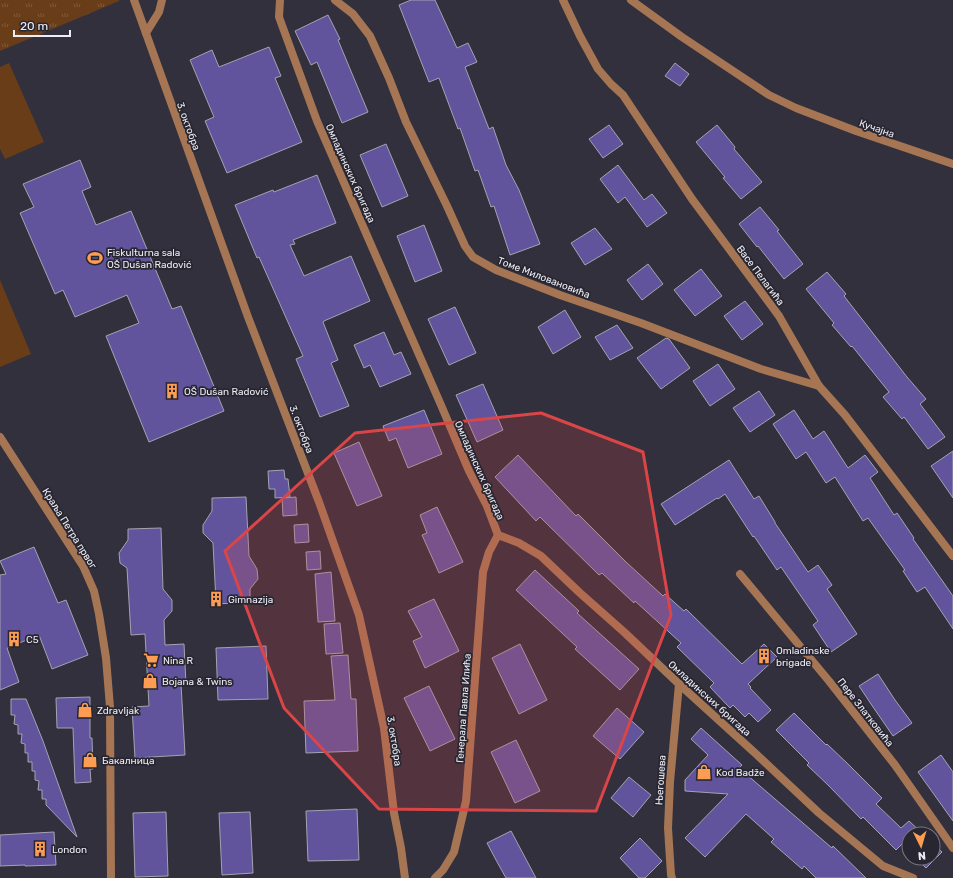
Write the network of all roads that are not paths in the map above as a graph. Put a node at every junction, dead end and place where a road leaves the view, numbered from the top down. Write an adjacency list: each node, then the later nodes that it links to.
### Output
1 (134, 0): 7 (street, 3. октобра)
2 (162, 0): 7 (street)
3 (280, 0): 11 (street, Омладинских бригада)
4 (335, 0): 9 (street, Томе Миловановића)
5 (563, 0): 9 (street, Васе Пелагића)
6 (631, 0): 8 (street, Кучајна)
7 (146, 32): 17 (street, 3. октобра)
8 (953, 164)
9 (819, 386): 12 (street, Васе Пелагића)
10 (0, 436): 16 (street, Краља Петра првог)
11 (498, 535): 14 (street, Омладинских бригада); 18 (street, Генерала Павла Илића)
12 (953, 556)
13 (740, 574): 15 (street, Пере Златковића)
14 (679, 684): 19 (street, Његошева); 20 (street, Омладинских бригада)
15 (953, 848)
16 (111, 878)
17 (405, 878)
18 (435, 878)
19 (672, 878)
20 (913, 878)

